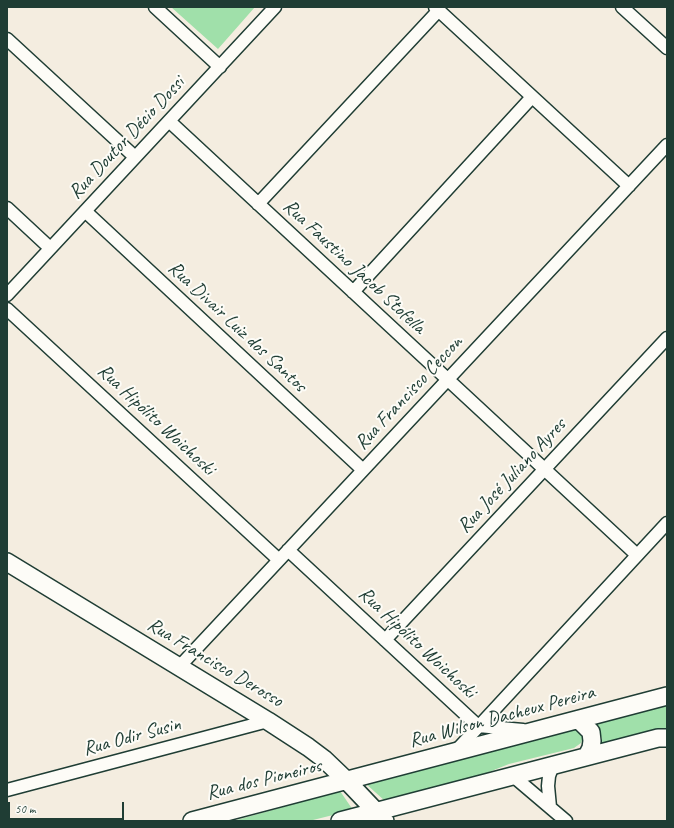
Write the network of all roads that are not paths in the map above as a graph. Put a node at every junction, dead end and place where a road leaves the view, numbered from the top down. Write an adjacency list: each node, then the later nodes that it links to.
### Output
1 (155, 7): 7 (street)
2 (275, 7): 7 (street, Rua Doutor Décio Dossi)
3 (622, 7): 6 (street)
4 (437, 9): 8 (street); 13 (street)
5 (7, 39): 11 (street)
6 (667, 48)
7 (220, 67): 9 (street, Rua Doutor Décio Dossi)
8 (532, 97): 12 (street); 17 (street)
9 (169, 121): 11 (street, Rua Doutor Décio Dossi); 13 (street, Rua Faustino Jacob Stofella)
10 (667, 145): 12 (street, Rua Francisco Ceccon)
11 (135, 157): 15 (street, Rua Doutor Décio Dossi)
12 (629, 186): 21 (street, Rua Francisco Ceccon)
13 (258, 204): 17 (street, Rua Faustino Jacob Stofella)
14 (7, 208): 16 (street)
15 (85, 211): 16 (street, Rua Doutor Décio Dossi); 23 (street, Rua Divair Luiz dos Santos)
16 (50, 248): 18 (street, Rua Doutor Décio Dossi)
17 (353, 292): 21 (street, Rua Faustino Jacob Stofella)
18 (7, 295)
19 (7, 309): 27 (street, Rua Hipólito Woichoski)
20 (667, 338): 22 (street, Rua José Juliano Ayres)
21 (448, 379): 22 (street, Rua Faustino Jacob Stofella); 23 (street, Rua Francisco Ceccon)
22 (545, 469): 26 (street, Rua Faustino Jacob Stofella); 29 (street, Rua José Juliano Ayres)
23 (363, 470): 25 (street, Rua Francisco Ceccon)
24 (667, 523): 26 (street)
25 (288, 550): 27 (street, Rua Francisco Ceccon); 29 (street, Rua Hipólito Woichoski)
26 (637, 555): 34 (street)
27 (279, 560): 30 (street, Rua Francisco Ceccon)
28 (7, 562): 30 (main road, Rua Francisco Derosso)
29 (385, 640): 34 (street, Rua Hipólito Woichoski)
30 (178, 667): 33 (main road, Rua Francisco Derosso)
31 (667, 696): 32 (main road, Rua Wilson Dacheux Pereira)
32 (578, 720): 35 (main road, Rua Wilson Dacheux Pereira); 38 (main road)
33 (268, 721): 41 (main road, Rua Francisco Derosso); 42 (street, Rua Odir Susin)
34 (478, 726): 35 (street, Rua Hipólito Woichoski); 37 (street)
35 (534, 731): 37 (main road, Rua Wilson Dacheux Pereira)
36 (667, 738): 38 (main road)
37 (454, 752): 41 (main road, Rua Wilson Dacheux Pereira)
38 (587, 756): 39 (main road)
39 (553, 765): 40 (main road); 43 (street)
40 (514, 776): 43 (street); 44 (main road)
41 (347, 781): 44 (main road, Rua Francisco Derosso); 45 (main road, Rua dos Pioneiros)
42 (7, 790)
43 (550, 807): 47 (street)
44 (380, 816): 46 (main road)
45 (192, 821)
46 (340, 821)
47 (566, 821)

